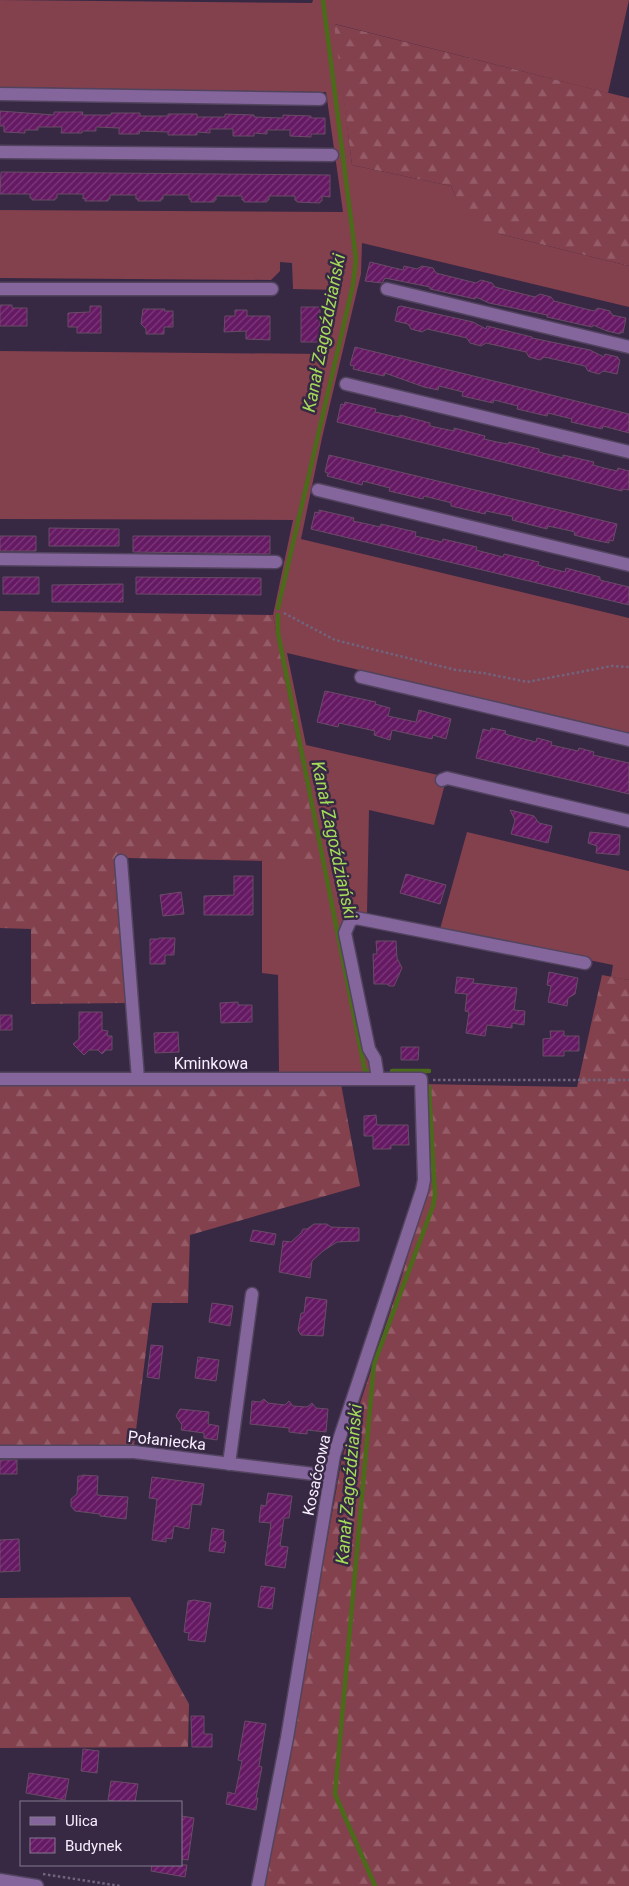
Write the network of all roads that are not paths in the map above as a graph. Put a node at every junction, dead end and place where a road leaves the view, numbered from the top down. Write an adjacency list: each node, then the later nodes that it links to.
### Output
1 (0, 94): 2 (street)
2 (320, 99)
3 (0, 152): 4 (street)
4 (332, 155)
5 (0, 289): 6 (street)
6 (272, 289)
7 (387, 289): 8 (street)
8 (629, 346)
9 (346, 384): 10 (street)
10 (629, 452)
11 (318, 490): 14 (street)
12 (0, 559): 13 (street)
13 (276, 562)
14 (629, 565)
15 (361, 677): 16 (street)
16 (629, 740)
17 (442, 780): 18 (street)
18 (629, 821)
19 (121, 860): 22 (street)
20 (585, 963): 23 (street)
21 (0, 1079): 22 (street, Kminkowa)
22 (138, 1079): 23 (street, Kminkowa)
23 (378, 1079): 24 (street, Kminkowa)
24 (421, 1079): 28 (street, Kosaćcowa)
25 (252, 1294): 27 (street)
26 (0, 1452): 27 (street, Połaniecka)
27 (229, 1464): 28 (street, Połaniecka)
28 (330, 1476): 31 (street, Kosaćcowa)
29 (0, 1880): 30 (street)
30 (37, 1880)
31 (258, 1886)

